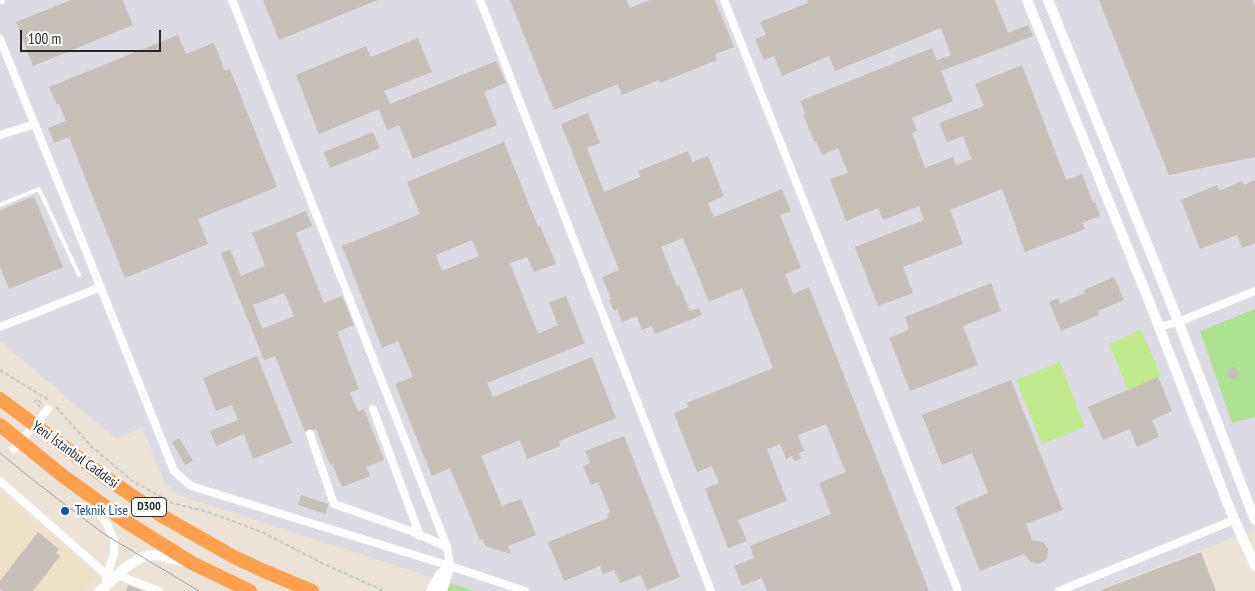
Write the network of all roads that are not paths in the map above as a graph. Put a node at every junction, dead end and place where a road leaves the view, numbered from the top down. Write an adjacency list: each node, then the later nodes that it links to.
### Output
1 (232, 0): 27 (street)
2 (480, 0): 39 (street)
3 (724, 0): 40 (street)
4 (1027, 0): 15 (street)
5 (1048, 0): 13 (street)
6 (0, 39): 7 (street)
7 (35, 124): 8 (street); 11 (street)
8 (0, 135)
9 (0, 205): 10 (lane)
10 (79, 275)
11 (101, 287): 14 (street); 29 (street)
12 (1255, 291): 13 (street)
13 (1178, 322): 15 (street); 25 (street)
14 (2, 324)
15 (1160, 328): 24 (street)
16 (0, 399): 35 (highway, Yeni İstanbul Caddesi / D300)
17 (48, 409): 21 (street)
18 (373, 410): 26 (street)
19 (0, 424): 23 (highway, Yeni İstanbul Caddesi / D300)
20 (310, 434): 26 (street)
21 (14, 449)
22 (0, 481): 31 (street)
23 (87, 495): 28 (highway, Yeni İstanbul Caddesi / D300); 31 (street)
24 (1234, 520): 30 (street); 41 (street)
25 (1255, 520)
26 (420, 536): 27 (street)
27 (447, 546): 29 (street)
28 (192, 563): 31 (street); 34 (highway, Yeni İstanbul Caddesi / D300)
29 (450, 566): 36 (street); 37 (street); 38 (street)
30 (1255, 566)
31 (112, 575): 32 (street); 33 (street)
32 (101, 589)
33 (159, 591)
34 (250, 591)
35 (312, 591)
36 (431, 591)
37 (442, 591)
38 (525, 591)
39 (711, 591)
40 (958, 591)
41 (1059, 591)

